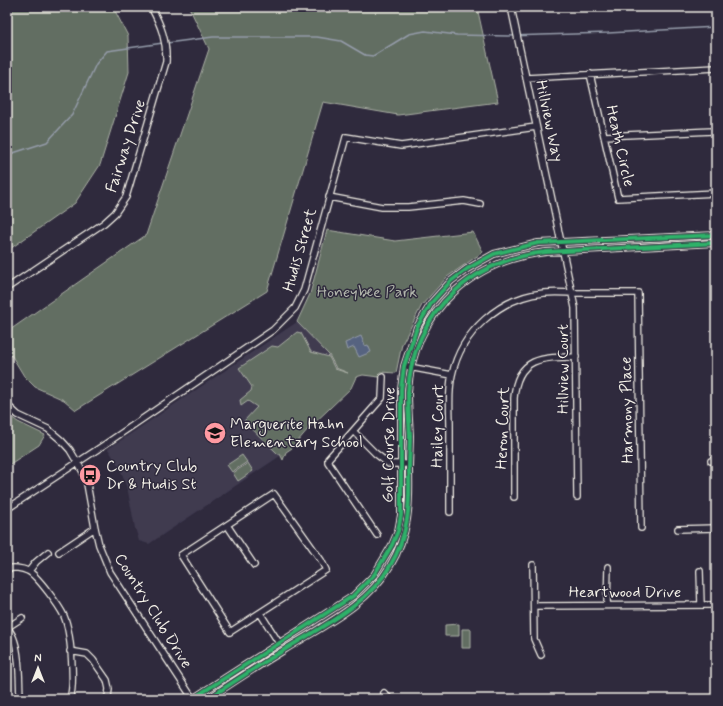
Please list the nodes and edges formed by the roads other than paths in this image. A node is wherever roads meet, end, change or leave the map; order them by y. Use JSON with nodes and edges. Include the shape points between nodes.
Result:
{"nodes":[{"id":1,"x":152,"y":7,"type":"edge"},
{"id":2,"x":511,"y":7,"type":"edge"},
{"id":3,"x":716,"y":68,"type":"edge"},
{"id":4,"x":590,"y":74,"type":"junction"},
{"id":5,"x":526,"y":78,"type":"junction"},
{"id":6,"x":536,"y":127,"type":"junction"},
{"id":7,"x":713,"y":130,"type":"dead end"},
{"id":8,"x":604,"y":136,"type":"junction"},
{"id":9,"x":716,"y":193,"type":"edge"},
{"id":10,"x":329,"y":197,"type":"junction"},
{"id":11,"x":480,"y":204,"type":"dead end"},
{"id":12,"x":716,"y":235,"type":"edge"},
{"id":13,"x":561,"y":241,"type":"junction"},
{"id":14,"x":716,"y":243,"type":"edge"},
{"id":15,"x":563,"y":251,"type":"junction"},
{"id":16,"x":7,"y":288,"type":"edge"},
{"id":17,"x":573,"y":293,"type":"junction"},
{"id":18,"x":638,"y":293,"type":"joint"},
{"id":19,"x":576,"y":357,"type":"junction"},
{"id":20,"x":404,"y":366,"type":"junction"},
{"id":21,"x":411,"y":368,"type":"junction"},
{"id":22,"x":452,"y":375,"type":"junction"},
{"id":23,"x":383,"y":377,"type":"dead end"},
{"id":24,"x":7,"y":405,"type":"edge"},
{"id":25,"x":353,"y":431,"type":"junction"},
{"id":26,"x":78,"y":462,"type":"junction"},
{"id":27,"x":402,"y":464,"type":"junction"},
{"id":28,"x":409,"y":464,"type":"junction"},
{"id":29,"x":514,"y":497,"type":"dead end"},
{"id":30,"x":577,"y":497,"type":"dead end"},
{"id":31,"x":7,"y":509,"type":"edge"},
{"id":32,"x":450,"y":512,"type":"dead end"},
{"id":33,"x":227,"y":525,"type":"junction"},
{"id":34,"x":95,"y":528,"type":"junction"},
{"id":35,"x":641,"y":528,"type":"dead end"},
{"id":36,"x":716,"y":528,"type":"edge"},
{"id":37,"x":678,"y":529,"type":"dead end"},
{"id":38,"x":377,"y":535,"type":"dead end"},
{"id":39,"x":48,"y":552,"type":"dead end"},
{"id":40,"x":59,"y":552,"type":"dead end"},
{"id":41,"x":254,"y":565,"type":"dead end"},
{"id":42,"x":533,"y":565,"type":"dead end"},
{"id":43,"x":608,"y":567,"type":"dead end"},
{"id":44,"x":7,"y":569,"type":"edge"},
{"id":45,"x":29,"y":571,"type":"junction"},
{"id":46,"x":700,"y":571,"type":"dead end"},
{"id":47,"x":607,"y":605,"type":"junction"},
{"id":48,"x":701,"y":605,"type":"junction"},
{"id":49,"x":716,"y":605,"type":"edge"},
{"id":50,"x":534,"y":606,"type":"junction"},
{"id":51,"x":260,"y":613,"type":"junction"},
{"id":52,"x":22,"y":618,"type":"dead end"},
{"id":53,"x":7,"y":628,"type":"edge"},
{"id":54,"x":279,"y":643,"type":"junction"},
{"id":55,"x":70,"y":651,"type":"junction"},
{"id":56,"x":541,"y":655,"type":"dead end"},
{"id":57,"x":384,"y":693,"type":"dead end"},
{"id":58,"x":109,"y":698,"type":"edge"},
{"id":59,"x":20,"y":699,"type":"edge"},
{"id":60,"x":70,"y":699,"type":"edge"},
{"id":61,"x":193,"y":699,"type":"edge"},
{"id":62,"x":208,"y":699,"type":"edge"},
{"id":63,"x":390,"y":699,"type":"edge"}],
"edges":[{"from":1,"to":16,"type":"street","name":"Fairway Drive","via":[[164,36],[166,62],[126,197],[104,223]]},
{"from":2,"to":5,"type":"street","name":"Hillview Way"},
{"from":3,"to":4,"type":"street"},
{"from":4,"to":5,"type":"street"},
{"from":4,"to":8,"type":"street","name":"Heath Circle"},
{"from":5,"to":6,"type":"street","name":"Hillview Way"},
{"from":6,"to":10,"type":"street","name":"Hudis Street","via":[[401,146],[346,137]]},
{"from":6,"to":13,"type":"street","name":"Hillview Way"},
{"from":7,"to":8,"type":"street"},
{"from":8,"to":9,"type":"street","name":"Heath Circle","via":[[618,198]]},
{"from":10,"to":11,"type":"street","via":[[396,208],[464,201]]},
{"from":10,"to":26,"type":"street","name":"Hudis Street","via":[[304,290],[295,308],[273,330]]},
{"from":12,"to":13,"type":"street","name":"Golf Course Drive"},
{"from":13,"to":15,"type":"street","name":"Hillview Court"},
{"from":13,"to":20,"type":"street","name":"Golf Course Drive","via":[[538,243],[494,254],[451,281],[432,302],[417,327]]},
{"from":14,"to":15,"type":"street","name":"Golf Course Drive"},
{"from":15,"to":17,"type":"street","name":"Hillview Court"},
{"from":15,"to":21,"type":"street","name":"Golf Course Drive","via":[[528,254],[500,263],[463,283],[443,302],[428,324]]},
{"from":17,"to":18,"type":"street","name":"Hailey Court"},
{"from":17,"to":19,"type":"street","name":"Hillview Court"},
{"from":17,"to":22,"type":"street","name":"Hailey Court","via":[[543,293],[523,298],[499,309],[479,325],[466,341]]},
{"from":18,"to":35,"type":"street","name":"Harmony Place"},
{"from":19,"to":29,"type":"street","name":"Heron Court","via":[[551,357],[532,362],[518,379],[514,398]]},
{"from":19,"to":30,"type":"street","name":"Hillview Court"},
{"from":20,"to":21,"type":"street"},
{"from":20,"to":27,"type":"street","name":"Golf Course Drive","via":[[401,389]]},
{"from":21,"to":22,"type":"street"},
{"from":21,"to":28,"type":"street","name":"Golf Course Drive","via":[[408,392]]},
{"from":22,"to":32,"type":"street","name":"Hailey Court"},
{"from":23,"to":25,"type":"street","via":[[382,398]]},
{"from":24,"to":26,"type":"street","name":"Country Club Drive","via":[[18,415],[48,429],[65,444]]},
{"from":25,"to":27,"type":"street","via":[[389,464]]},
{"from":25,"to":38,"type":"street","via":[[328,462]]},
{"from":26,"to":31,"type":"street","name":"Hudis Street"},
{"from":26,"to":34,"type":"street","name":"Country Club Drive","via":[[87,484]]},
{"from":27,"to":28,"type":"street"},
{"from":27,"to":54,"type":"street","name":"Golf Course Drive","via":[[401,515],[398,530],[374,575],[353,596]]},
{"from":28,"to":62,"type":"street","name":"Golf Course Drive","via":[[409,505],[404,535],[400,549],[375,588],[352,607]]},
{"from":33,"to":41,"type":"street"},
{"from":33,"to":51,"type":"street","via":[[181,556],[230,632]]},
{"from":33,"to":51,"type":"street","via":[[274,494],[326,570]]},
{"from":34,"to":40,"type":"street"},
{"from":34,"to":61,"type":"street","name":"Country Club Drive","via":[[110,572]]},
{"from":36,"to":37,"type":"street"},
{"from":39,"to":45,"type":"street"},
{"from":42,"to":50,"type":"street"},
{"from":43,"to":47,"type":"street"},
{"from":44,"to":45,"type":"street"},
{"from":45,"to":55,"type":"street","via":[[41,583],[64,616],[69,632]]},
{"from":46,"to":48,"type":"street"},
{"from":47,"to":48,"type":"street","name":"Heartwood Drive"},
{"from":47,"to":50,"type":"street","name":"Heartwood Drive"},
{"from":48,"to":49,"type":"street","name":"Heartwood Drive"},
{"from":50,"to":56,"type":"street","via":[[534,639]]},
{"from":51,"to":54,"type":"street"},
{"from":52,"to":53,"type":"street"},
{"from":53,"to":59,"type":"street","via":[[13,634],[16,646]]},
{"from":54,"to":61,"type":"street","name":"Golf Course Drive"},
{"from":55,"to":58,"type":"street","via":[[87,654],[93,660],[107,680]]},
{"from":55,"to":60,"type":"street"},
{"from":57,"to":63,"type":"street"}]}
